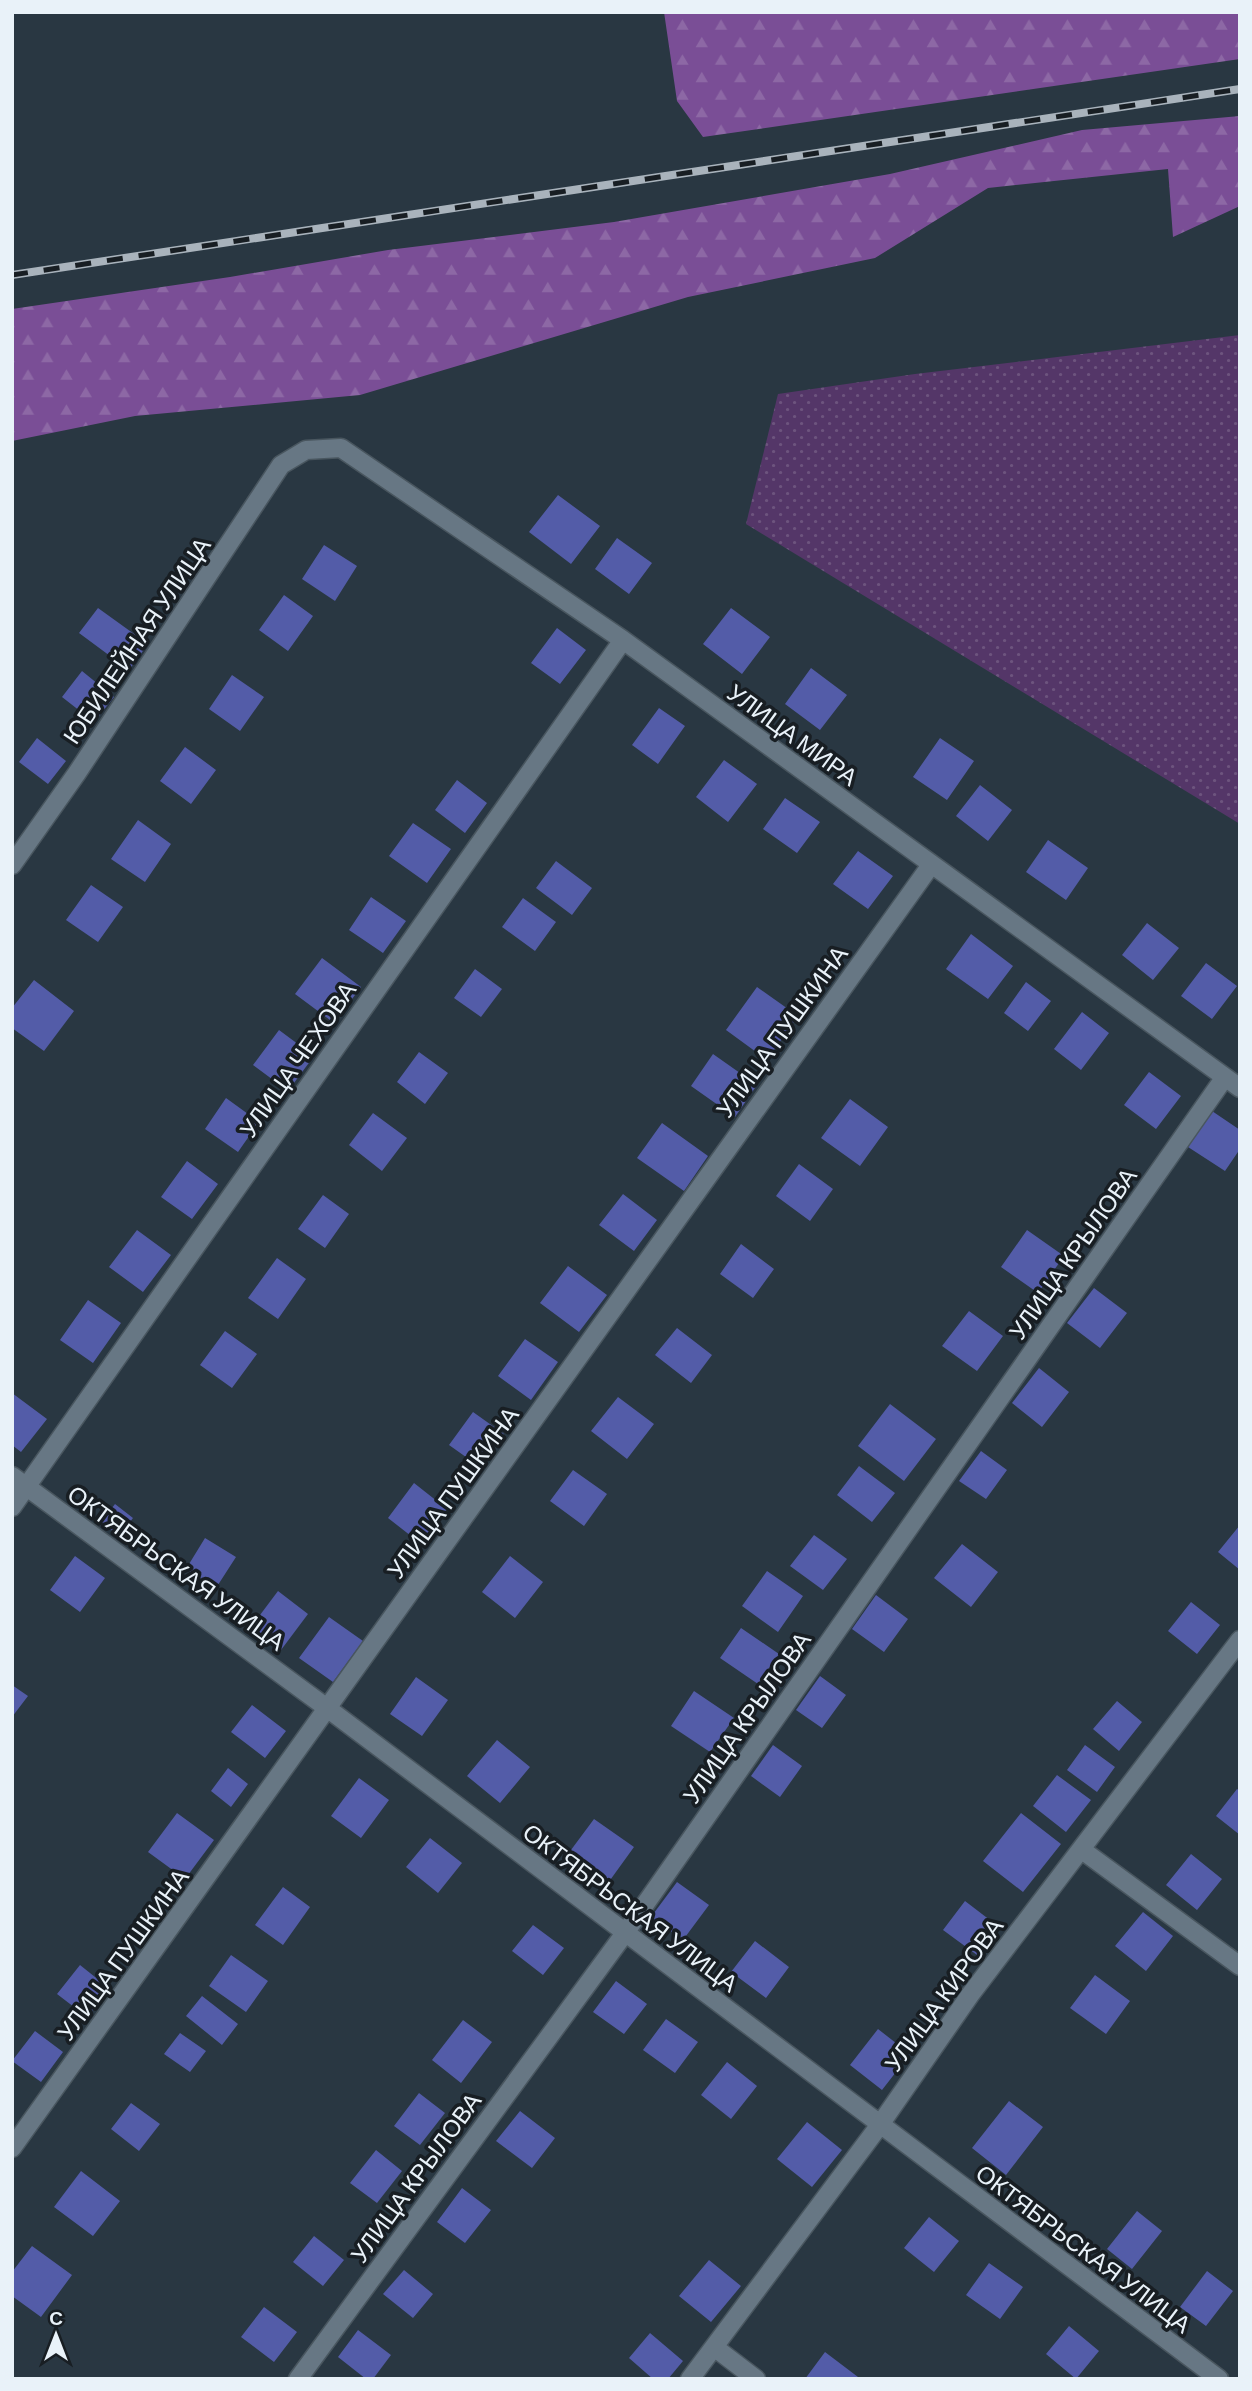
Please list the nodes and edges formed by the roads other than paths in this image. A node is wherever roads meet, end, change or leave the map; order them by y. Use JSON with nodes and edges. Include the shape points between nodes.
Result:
{"nodes":[{"id":1,"x":306,"y":450,"type":"joint"},
{"id":2,"x":623,"y":640,"type":"junction"},
{"id":3,"x":12,"y":865,"type":"edge"},
{"id":4,"x":930,"y":865,"type":"junction"},
{"id":5,"x":1225,"y":1077,"type":"junction"},
{"id":6,"x":1240,"y":1088,"type":"edge"},
{"id":7,"x":19,"y":1482,"type":"edge"},
{"id":8,"x":12,"y":1507,"type":"edge"},
{"id":9,"x":1240,"y":1640,"type":"edge"},
{"id":10,"x":327,"y":1708,"type":"junction"},
{"id":11,"x":1082,"y":1850,"type":"junction"},
{"id":12,"x":625,"y":1933,"type":"junction"},
{"id":13,"x":1240,"y":1966,"type":"edge"},
{"id":14,"x":880,"y":2126,"type":"junction"},
{"id":15,"x":12,"y":2148,"type":"edge"},
{"id":16,"x":714,"y":2347,"type":"junction"},
{"id":17,"x":298,"y":2379,"type":"edge"},
{"id":18,"x":690,"y":2379,"type":"edge"},
{"id":19,"x":756,"y":2379,"type":"edge"},
{"id":20,"x":1219,"y":2379,"type":"edge"}],
"edges":[{"from":1,"to":2,"type":"street","name":"УЛИЦА МИРА","via":[[341,448]]},
{"from":1,"to":3,"type":"street","name":"ЮБИЛЕЙНАЯ УЛИЦА","via":[[281,465]]},
{"from":2,"to":4,"type":"street","name":"УЛИЦА МИРА"},
{"from":2,"to":7,"type":"street","name":"УЛИЦА ЧЕХОВА"},
{"from":4,"to":5,"type":"street","name":"УЛИЦА МИРА"},
{"from":4,"to":10,"type":"street","name":"УЛИЦА ПУШКИНА"},
{"from":5,"to":6,"type":"street","name":"УЛИЦА МИРА"},
{"from":5,"to":12,"type":"street","name":"УЛИЦА КРЫЛОВА"},
{"from":7,"to":8,"type":"street","name":"УЛИЦА ЧЕХОВА"},
{"from":7,"to":10,"type":"street","name":"ОКТЯБРЬСКАЯ УЛИЦА"},
{"from":9,"to":11,"type":"street","name":"УЛИЦА КИРОВА"},
{"from":10,"to":12,"type":"street","name":"ОКТЯБРЬСКАЯ УЛИЦА"},
{"from":10,"to":15,"type":"street","name":"УЛИЦА ПУШКИНА"},
{"from":11,"to":13,"type":"street"},
{"from":11,"to":14,"type":"street","name":"УЛИЦА КИРОВА","via":[[970,1995]]},
{"from":12,"to":14,"type":"street","name":"ОКТЯБРЬСКАЯ УЛИЦА"},
{"from":12,"to":17,"type":"street","name":"УЛИЦА КРЫЛОВА"},
{"from":14,"to":16,"type":"street","name":"УЛИЦА КИРОВА"},
{"from":14,"to":20,"type":"street","name":"ОКТЯБРЬСКАЯ УЛИЦА"},
{"from":16,"to":18,"type":"street","name":"УЛИЦА КИРОВА"},
{"from":16,"to":19,"type":"street"}]}
